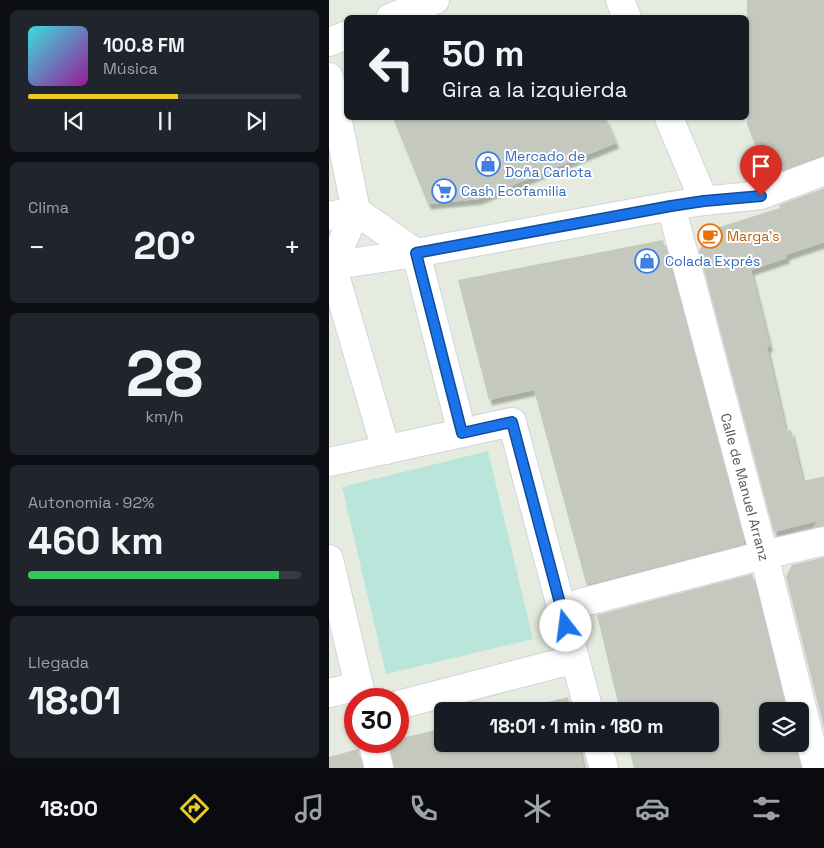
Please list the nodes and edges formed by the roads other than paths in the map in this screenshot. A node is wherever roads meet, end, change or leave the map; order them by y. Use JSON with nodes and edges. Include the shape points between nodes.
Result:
{"nodes":[{"id":1,"x":435,"y":0,"type":"edge"},
{"id":2,"x":620,"y":0,"type":"edge"},
{"id":3,"x":398,"y":15,"type":"edge"},
{"id":4,"x":626,"y":15,"type":"edge"},
{"id":5,"x":344,"y":36,"type":"edge"},
{"id":6,"x":329,"y":42,"type":"edge"},
{"id":7,"x":329,"y":77,"type":"edge"},
{"id":8,"x":670,"y":120,"type":"edge"},
{"id":9,"x":824,"y":172,"type":"edge"},
{"id":10,"x":704,"y":201,"type":"junction"},
{"id":11,"x":671,"y":206,"type":"junction"},
{"id":12,"x":356,"y":211,"type":"junction"},
{"id":13,"x":329,"y":216,"type":"edge"},
{"id":14,"x":416,"y":253,"type":"junction"},
{"id":15,"x":331,"y":266,"type":"edge"},
{"id":16,"x":462,"y":433,"type":"junction"},
{"id":17,"x":386,"y":450,"type":"junction"},
{"id":18,"x":329,"y":462,"type":"edge"},
{"id":19,"x":824,"y":541,"type":"edge"},
{"id":20,"x":763,"y":555,"type":"junction"},
{"id":21,"x":329,"y":560,"type":"edge"},
{"id":22,"x":561,"y":609,"type":"junction"},
{"id":23,"x":575,"y":659,"type":"junction"},
{"id":24,"x":359,"y":688,"type":"edge"},
{"id":25,"x":344,"y":693,"type":"edge"},
{"id":26,"x":329,"y":694,"type":"edge"},
{"id":27,"x":409,"y":702,"type":"edge"},
{"id":28,"x":587,"y":702,"type":"edge"},
{"id":29,"x":599,"y":752,"type":"edge"},
{"id":30,"x":375,"y":753,"type":"edge"},
{"id":31,"x":379,"y":768,"type":"edge"},
{"id":32,"x":604,"y":768,"type":"edge"},
{"id":33,"x":817,"y":768,"type":"edge"}],
"edges":[{"from":1,"to":3,"type":"street"},
{"from":2,"to":4,"type":"street"},
{"from":5,"to":6,"type":"street"},
{"from":7,"to":12,"type":"street"},
{"from":8,"to":10,"type":"street"},
{"from":9,"to":10,"type":"street","via":[[761,196]]},
{"from":10,"to":11,"type":"street"},
{"from":11,"to":14,"type":"street"},
{"from":11,"to":20,"type":"street","name":"Calle de Manuel Arranz"},
{"from":12,"to":13,"type":"street"},
{"from":12,"to":14,"type":"street"},
{"from":12,"to":15,"type":"street"},
{"from":14,"to":15,"type":"street"},
{"from":14,"to":16,"type":"street"},
{"from":15,"to":17,"type":"street"},
{"from":16,"to":17,"type":"street"},
{"from":16,"to":22,"type":"street","via":[[512,422]]},
{"from":17,"to":18,"type":"street"},
{"from":19,"to":20,"type":"street"},
{"from":20,"to":22,"type":"street"},
{"from":20,"to":33,"type":"street","name":"Calle de Manuel Arranz"},
{"from":21,"to":24,"type":"street"},
{"from":22,"to":23,"type":"street"},
{"from":23,"to":27,"type":"street"},
{"from":23,"to":28,"type":"street"},
{"from":25,"to":26,"type":"street"},
{"from":29,"to":32,"type":"street"},
{"from":30,"to":31,"type":"street"}]}
